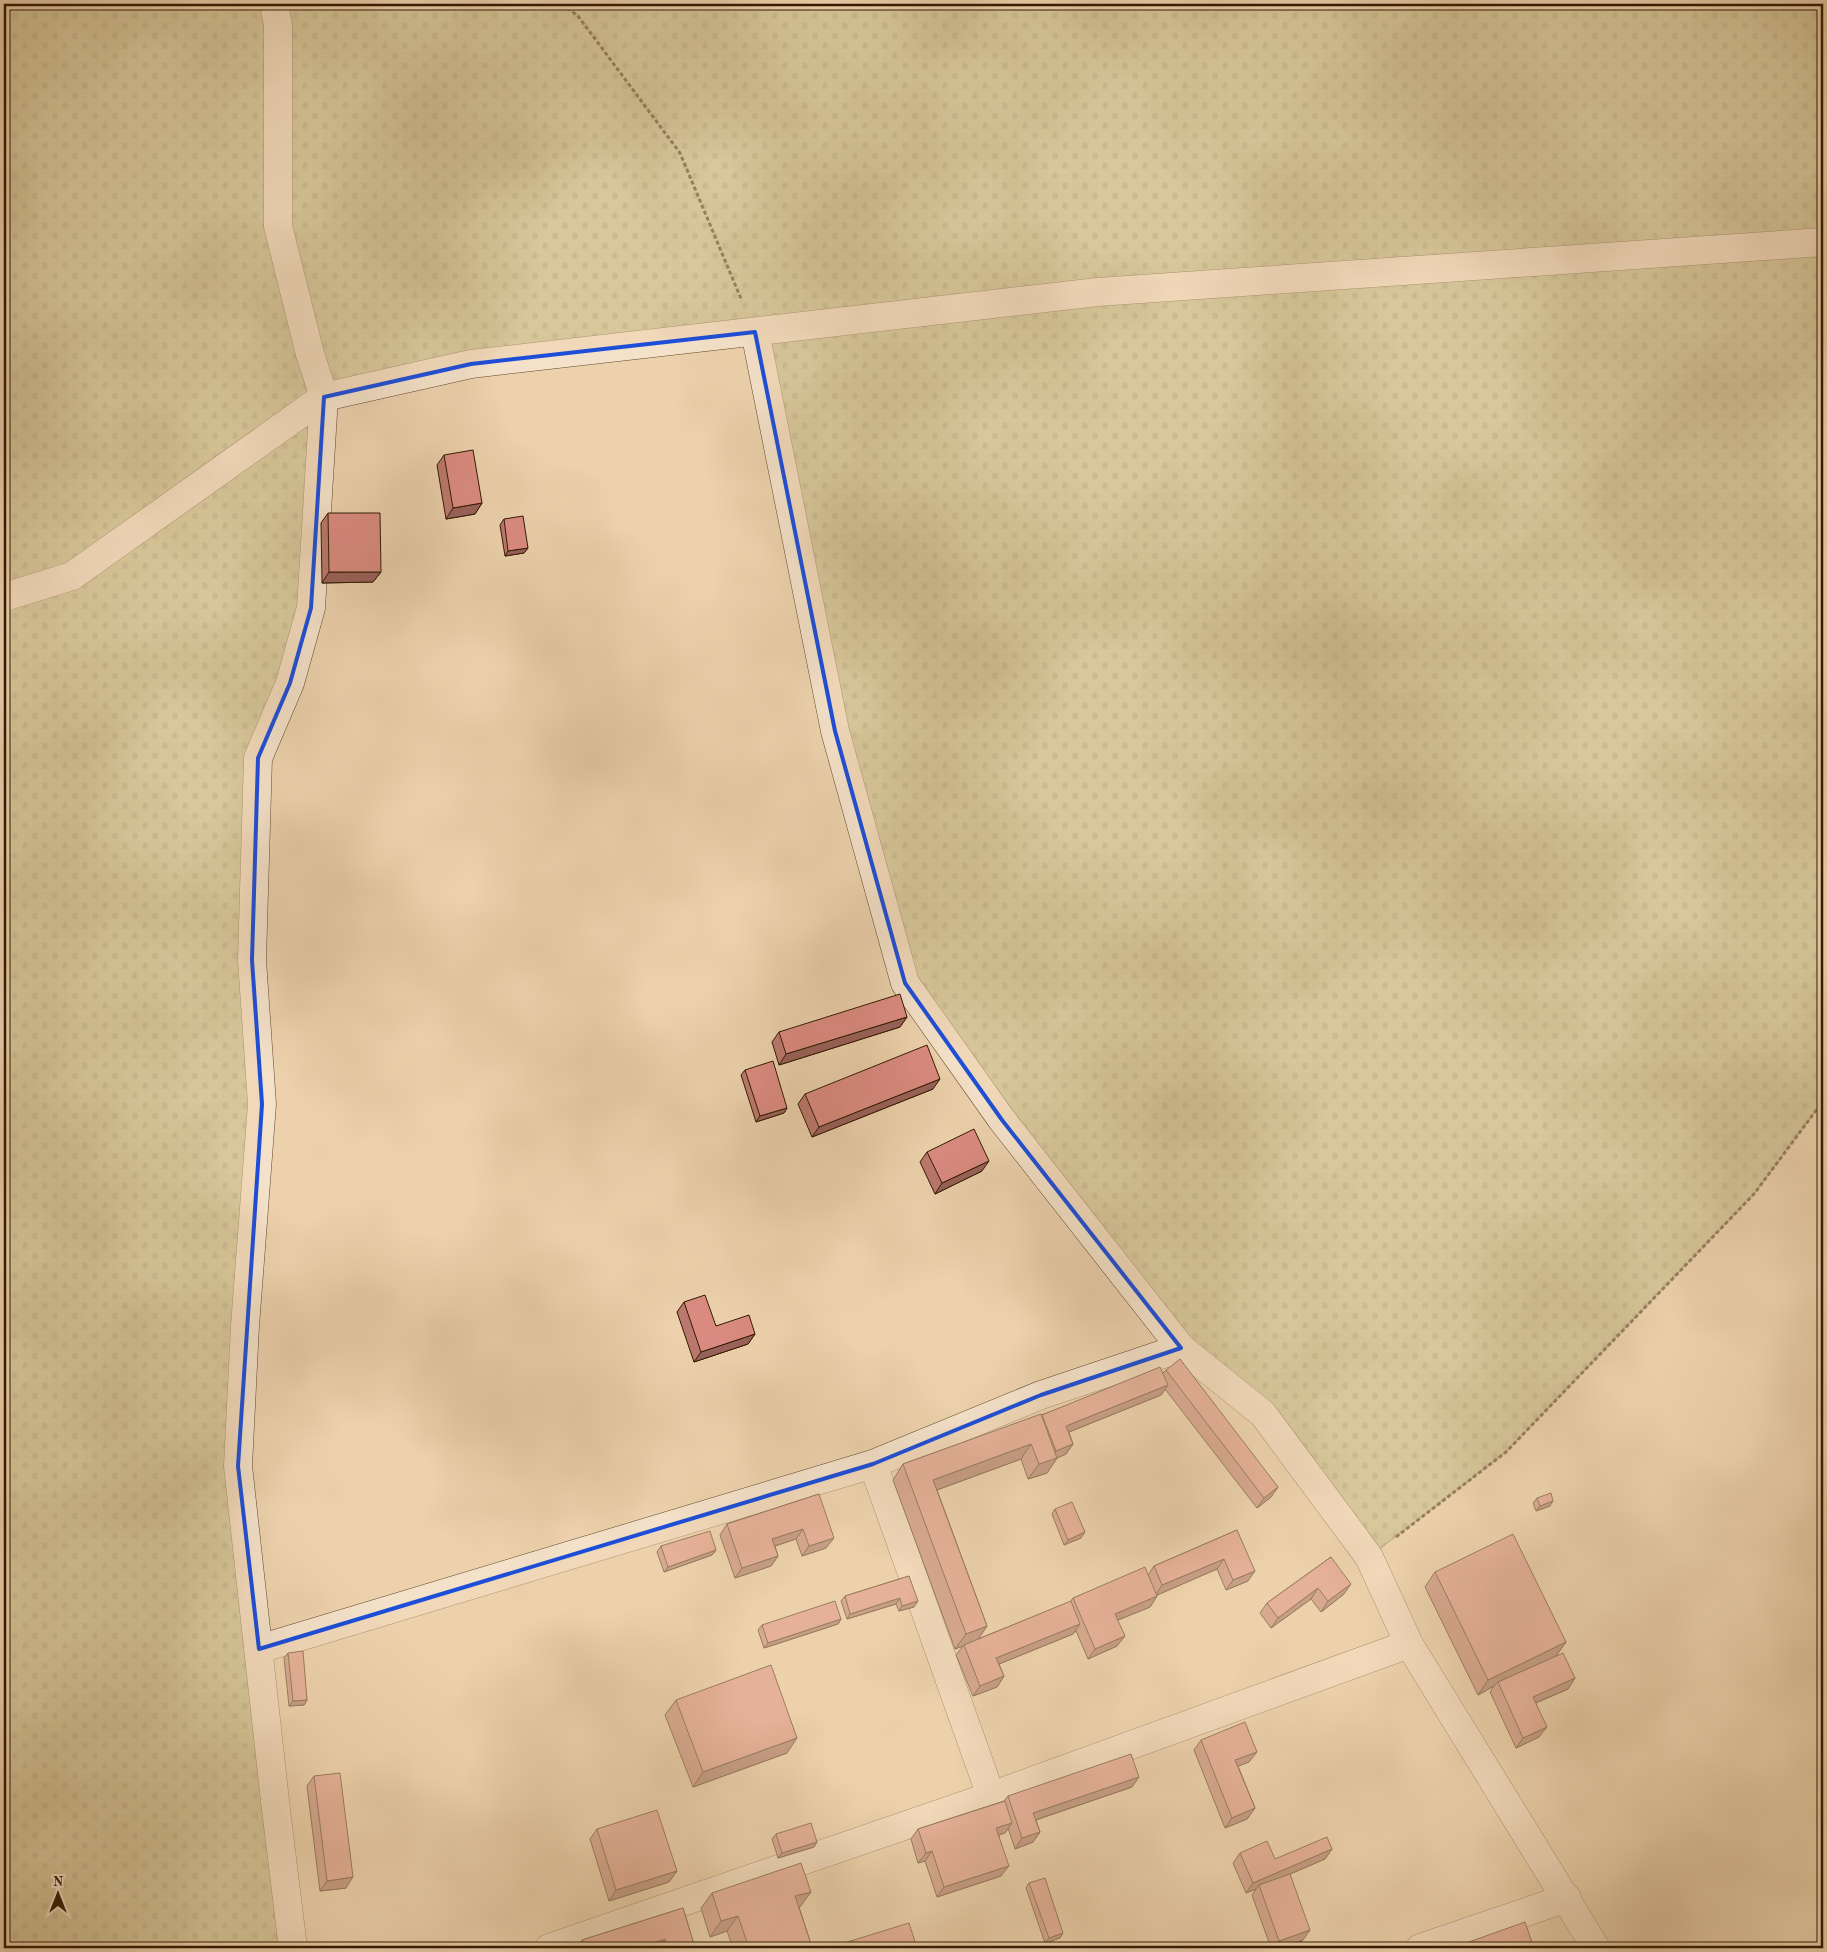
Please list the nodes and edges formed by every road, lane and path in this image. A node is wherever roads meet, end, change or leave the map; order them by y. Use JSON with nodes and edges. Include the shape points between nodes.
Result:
{"nodes":[{"id":1,"x":274,"y":4,"type":"edge"},
{"id":2,"x":562,"y":4,"type":"edge"},
{"id":3,"x":1823,"y":242,"type":"edge"},
{"id":4,"x":755,"y":332,"type":"junction"},
{"id":5,"x":324,"y":397,"type":"junction"},
{"id":6,"x":4,"y":597,"type":"edge"},
{"id":7,"x":1823,"y":1101,"type":"edge"},
{"id":8,"x":1181,"y":1348,"type":"junction"},
{"id":9,"x":874,"y":1464,"type":"junction"},
{"id":10,"x":1369,"y":1557,"type":"junction"},
{"id":11,"x":1409,"y":1644,"type":"junction"},
{"id":12,"x":259,"y":1649,"type":"junction"},
{"id":13,"x":991,"y":1796,"type":"junction"},
{"id":14,"x":1567,"y":1898,"type":"junction"},
{"id":15,"x":293,"y":1948,"type":"edge"},
{"id":16,"x":549,"y":1948,"type":"edge"},
{"id":17,"x":1420,"y":1948,"type":"edge"},
{"id":18,"x":1590,"y":1948,"type":"edge"},
{"id":19,"x":1596,"y":1948,"type":"edge"}],
"edges":[{"from":1,"to":5,"type":"street","via":[[278,25],[278,226]]},
{"from":2,"to":4,"type":"path","via":[[578,16],[680,153]]},
{"from":3,"to":4,"type":"street","via":[[1098,292]]},
{"from":4,"to":5,"type":"street","via":[[471,364]]},
{"from":4,"to":8,"type":"street","via":[[836,731],[905,983],[1002,1120]]},
{"from":5,"to":6,"type":"street","via":[[72,576]]},
{"from":5,"to":12,"type":"street","via":[[311,608],[290,684],[258,758],[252,960],[262,1104],[238,1466]]},
{"from":7,"to":10,"type":"path","via":[[1754,1194],[1506,1452]]},
{"from":8,"to":9,"type":"street","via":[[1041,1395]]},
{"from":8,"to":10,"type":"street","via":[[1263,1414]]},
{"from":9,"to":12,"type":"street"},
{"from":9,"to":13,"type":"street"},
{"from":10,"to":11,"type":"street"},
{"from":11,"to":13,"type":"street"},
{"from":11,"to":14,"type":"street"},
{"from":12,"to":15,"type":"street"},
{"from":13,"to":16,"type":"street"},
{"from":14,"to":17,"type":"street"},
{"from":14,"to":18,"type":"street"},
{"from":14,"to":19,"type":"street"}]}
